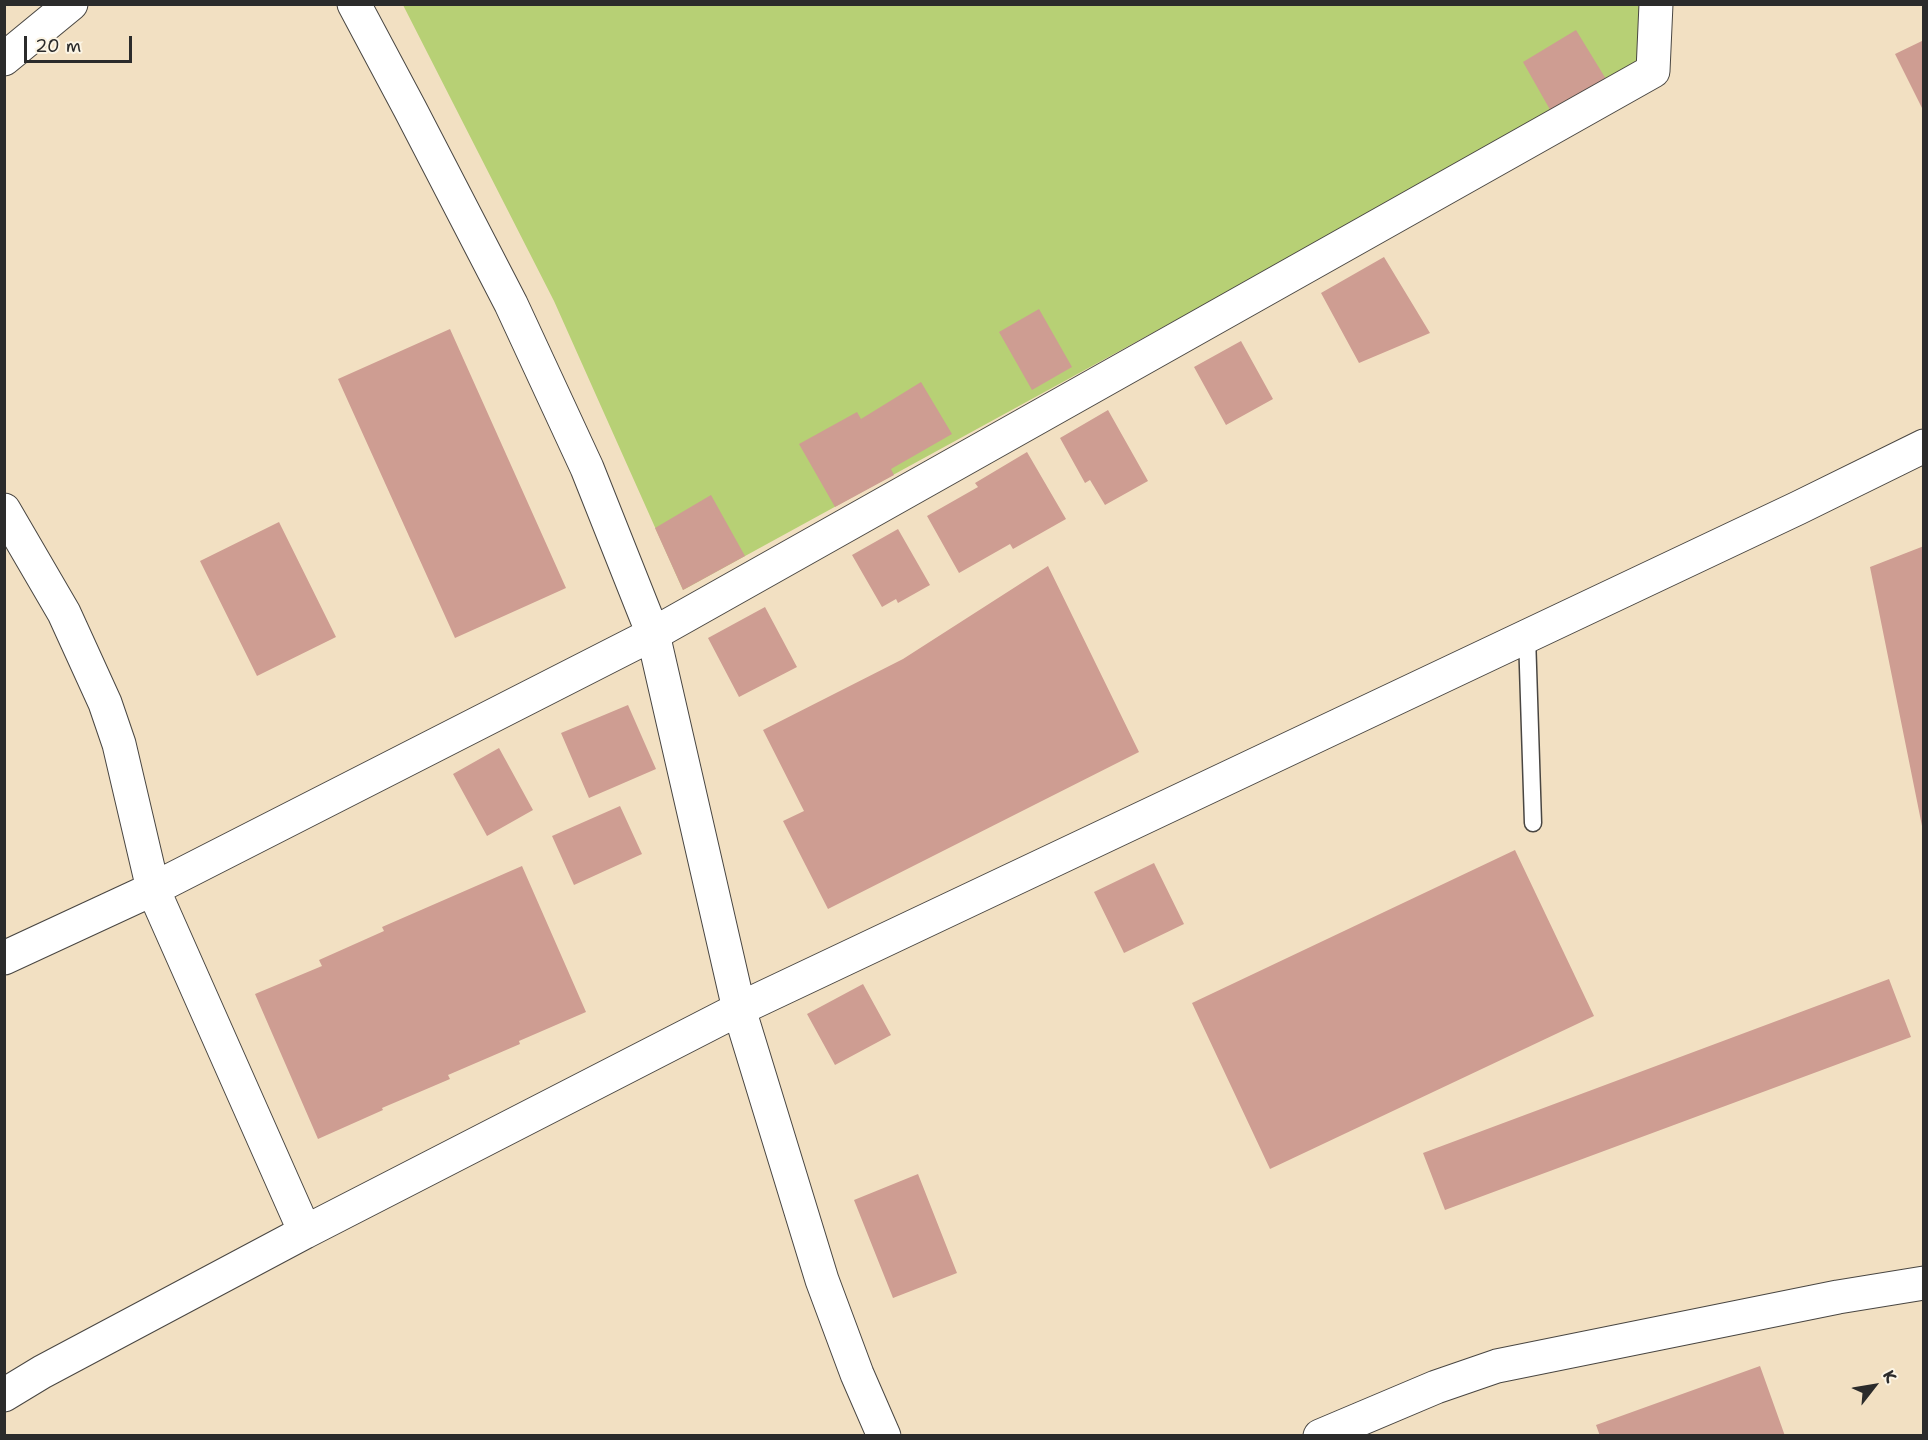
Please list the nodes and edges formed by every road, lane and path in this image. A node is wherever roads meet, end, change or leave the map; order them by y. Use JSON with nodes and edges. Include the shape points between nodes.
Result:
{"nodes":[{"id":1,"x":71,"y":4,"type":"edge"},
{"id":2,"x":354,"y":4,"type":"edge"},
{"id":3,"x":1656,"y":4,"type":"edge"},
{"id":4,"x":4,"y":59,"type":"edge"},
{"id":5,"x":1923,"y":446,"type":"edge"},
{"id":6,"x":4,"y":510,"type":"edge"},
{"id":7,"x":653,"y":634,"type":"junction"},
{"id":8,"x":1527,"y":636,"type":"junction"},
{"id":9,"x":1533,"y":822,"type":"dead end"},
{"id":10,"x":153,"y":889,"type":"junction"},
{"id":11,"x":4,"y":958,"type":"edge"},
{"id":12,"x":739,"y":1009,"type":"junction"},
{"id":13,"x":304,"y":1232,"type":"junction"},
{"id":14,"x":1923,"y":1283,"type":"edge"},
{"id":15,"x":4,"y":1395,"type":"edge"},
{"id":16,"x":884,"y":1436,"type":"edge"},
{"id":17,"x":1320,"y":1436,"type":"edge"}],
"edges":[{"from":1,"to":4,"type":"street"},
{"from":2,"to":7,"type":"street","via":[[511,304],[587,468]]},
{"from":3,"to":7,"type":"street","via":[[1653,71]]},
{"from":5,"to":8,"type":"street"},
{"from":6,"to":10,"type":"street","via":[[64,614],[105,703],[119,744]]},
{"from":7,"to":10,"type":"street"},
{"from":7,"to":12,"type":"street"},
{"from":8,"to":9,"type":"lane"},
{"from":8,"to":12,"type":"street"},
{"from":10,"to":11,"type":"street"},
{"from":10,"to":13,"type":"street"},
{"from":12,"to":13,"type":"street"},
{"from":12,"to":16,"type":"street","via":[[822,1280]]},
{"from":13,"to":15,"type":"street"},
{"from":14,"to":17,"type":"street","via":[[1497,1366]]}]}
